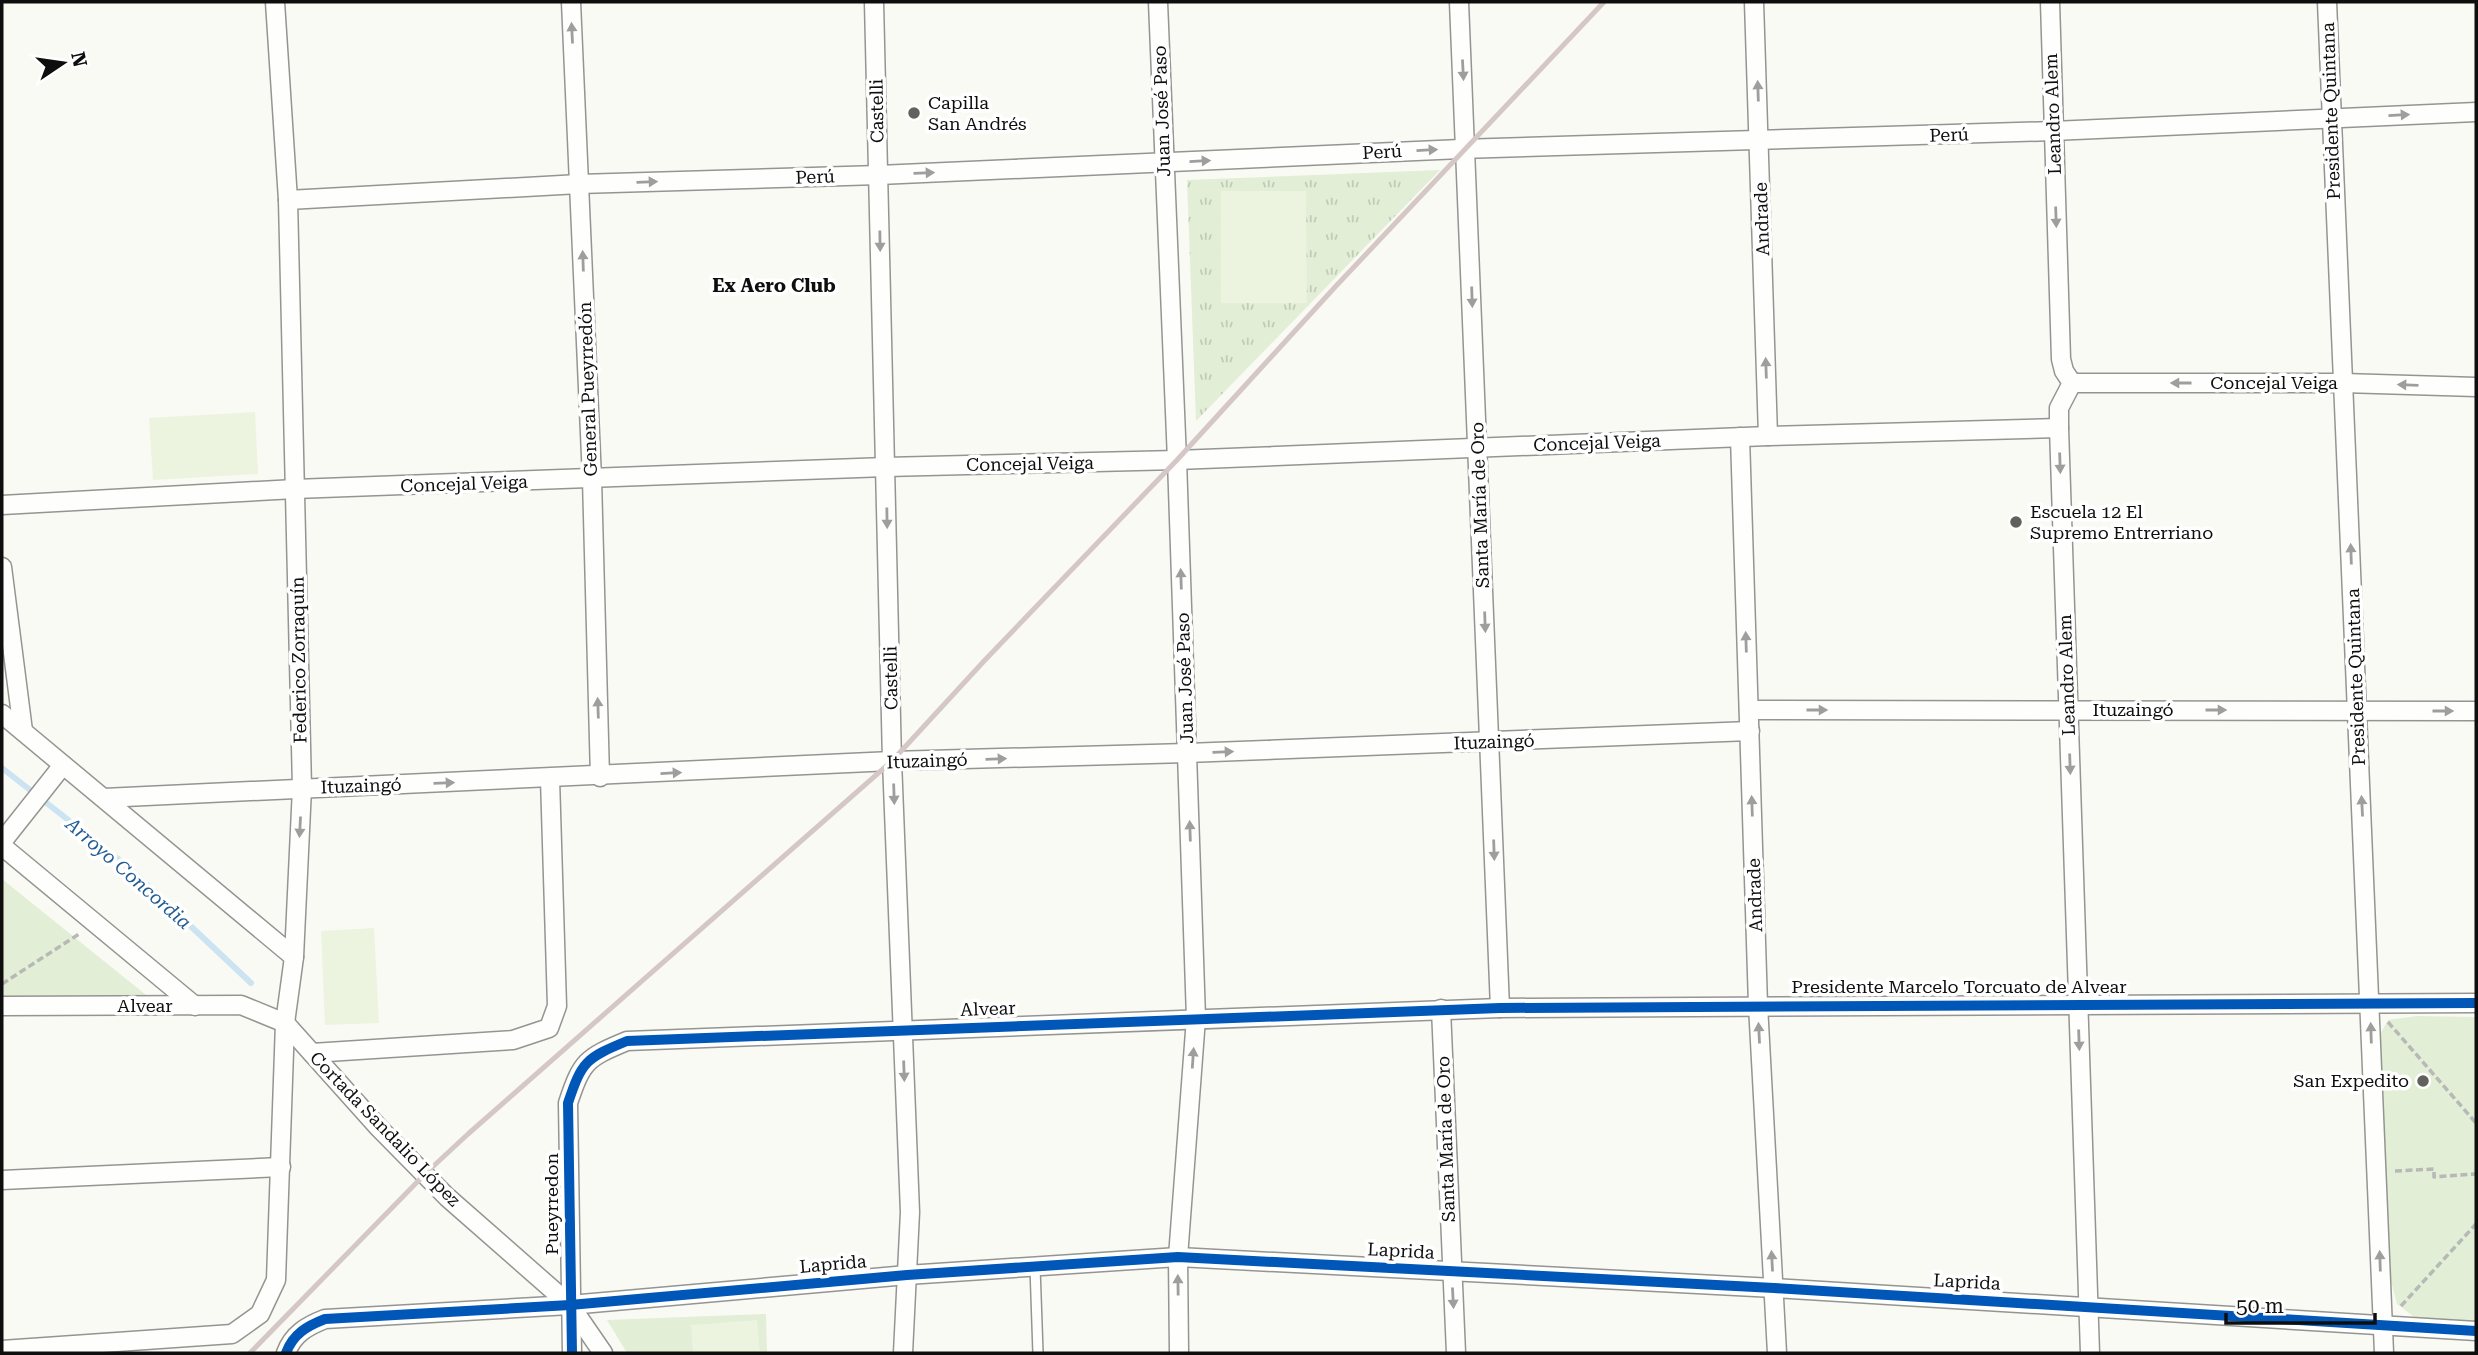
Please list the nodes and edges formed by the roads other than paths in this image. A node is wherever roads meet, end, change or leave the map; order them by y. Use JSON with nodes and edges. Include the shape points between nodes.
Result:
{"nodes":[{"id":1,"x":275,"y":2,"type":"edge"},
{"id":2,"x":571,"y":2,"type":"edge"},
{"id":3,"x":874,"y":2,"type":"edge"},
{"id":4,"x":1158,"y":2,"type":"edge"},
{"id":5,"x":1459,"y":2,"type":"edge"},
{"id":6,"x":1754,"y":2,"type":"edge"},
{"id":7,"x":2050,"y":2,"type":"edge"},
{"id":8,"x":2327,"y":2,"type":"edge"},
{"id":9,"x":2476,"y":112,"type":"edge"},
{"id":10,"x":2331,"y":119,"type":"junction"},
{"id":11,"x":2053,"y":131,"type":"junction"},
{"id":12,"x":1759,"y":141,"type":"junction"},
{"id":13,"x":1466,"y":149,"type":"junction"},
{"id":14,"x":1164,"y":162,"type":"junction"},
{"id":15,"x":879,"y":174,"type":"junction"},
{"id":16,"x":579,"y":184,"type":"junction"},
{"id":17,"x":288,"y":200,"type":"junction"},
{"id":18,"x":2072,"y":383,"type":"junction"},
{"id":19,"x":2343,"y":383,"type":"junction"},
{"id":20,"x":2476,"y":387,"type":"edge"},
{"id":21,"x":2059,"y":428,"type":"junction"},
{"id":22,"x":1768,"y":436,"type":"junction"},
{"id":23,"x":1740,"y":437,"type":"junction"},
{"id":24,"x":1478,"y":448,"type":"junction"},
{"id":25,"x":1177,"y":460,"type":"junction"},
{"id":26,"x":886,"y":467,"type":"junction"},
{"id":27,"x":592,"y":479,"type":"junction"},
{"id":28,"x":295,"y":489,"type":"junction"},
{"id":29,"x":2,"y":505,"type":"edge"},
{"id":30,"x":2,"y":567,"type":"edge"},
{"id":31,"x":1749,"y":710,"type":"junction"},
{"id":32,"x":2068,"y":710,"type":"junction"},
{"id":33,"x":2357,"y":711,"type":"junction"},
{"id":34,"x":2476,"y":711,"type":"edge"},
{"id":35,"x":2,"y":715,"type":"edge"},
{"id":36,"x":1750,"y":731,"type":"junction"},
{"id":37,"x":23,"y":732,"type":"junction"},
{"id":38,"x":1490,"y":742,"type":"junction"},
{"id":39,"x":1187,"y":753,"type":"junction"},
{"id":40,"x":892,"y":761,"type":"junction"},
{"id":41,"x":62,"y":765,"type":"junction"},
{"id":42,"x":600,"y":776,"type":"junction"},
{"id":43,"x":550,"y":779,"type":"junction"},
{"id":44,"x":302,"y":789,"type":"junction"},
{"id":45,"x":104,"y":798,"type":"junction"},
{"id":46,"x":2,"y":844,"type":"edge"},
{"id":47,"x":294,"y":957,"type":"junction"},
{"id":48,"x":2370,"y":1002,"type":"junction"},
{"id":49,"x":2476,"y":1003,"type":"edge"},
{"id":50,"x":2078,"y":1004,"type":"junction"},
{"id":51,"x":1758,"y":1005,"type":"junction"},
{"id":52,"x":2,"y":1006,"type":"edge"},
{"id":53,"x":195,"y":1006,"type":"junction"},
{"id":54,"x":1500,"y":1008,"type":"junction"},
{"id":55,"x":1441,"y":1009,"type":"junction"},
{"id":56,"x":1196,"y":1018,"type":"junction"},
{"id":57,"x":285,"y":1023,"type":"junction"},
{"id":58,"x":902,"y":1030,"type":"junction"},
{"id":59,"x":312,"y":1053,"type":"junction"},
{"id":60,"x":568,"y":1103,"type":"joint"},
{"id":61,"x":281,"y":1167,"type":"junction"},
{"id":62,"x":2,"y":1180,"type":"edge"},
{"id":63,"x":1178,"y":1257,"type":"junction"},
{"id":64,"x":1035,"y":1267,"type":"junction"},
{"id":65,"x":1451,"y":1271,"type":"junction"},
{"id":66,"x":907,"y":1275,"type":"junction"},
{"id":67,"x":1774,"y":1288,"type":"junction"},
{"id":68,"x":570,"y":1305,"type":"junction"},
{"id":69,"x":2088,"y":1306,"type":"junction"},
{"id":70,"x":2383,"y":1325,"type":"junction"},
{"id":71,"x":2476,"y":1331,"type":"edge"},
{"id":72,"x":2,"y":1350,"type":"edge"},
{"id":73,"x":286,"y":1353,"type":"edge"},
{"id":74,"x":572,"y":1353,"type":"edge"},
{"id":75,"x":603,"y":1353,"type":"edge"},
{"id":76,"x":903,"y":1353,"type":"edge"},
{"id":77,"x":1038,"y":1353,"type":"edge"},
{"id":78,"x":1179,"y":1353,"type":"edge"},
{"id":79,"x":1456,"y":1353,"type":"edge"},
{"id":80,"x":1777,"y":1353,"type":"edge"},
{"id":81,"x":2090,"y":1353,"type":"edge"},
{"id":82,"x":2384,"y":1353,"type":"edge"}],
"edges":[{"from":1,"to":17,"type":"street","name":"Federico Zorraquín"},
{"from":16,"to":2,"type":"street","name":"General Pueyrredón","one_way":true},
{"from":3,"to":15,"type":"street","name":"Castelli"},
{"from":4,"to":14,"type":"street","name":"Juan José Paso"},
{"from":5,"to":13,"type":"street","name":"Santa María de Oro","one_way":true},
{"from":12,"to":6,"type":"street","name":"Andrade","one_way":true},
{"from":7,"to":11,"type":"street","name":"Leandro Alem"},
{"from":8,"to":10,"type":"street","name":"Presidente Quintana"},
{"from":10,"to":9,"type":"street","name":"Perú","one_way":true},
{"from":10,"to":11,"type":"street","name":"Perú"},
{"from":10,"to":19,"type":"street","name":"Presidente Quintana"},
{"from":11,"to":12,"type":"street","name":"Perú"},
{"from":11,"to":18,"type":"street","name":"Leandro Alem","one_way":true,"via":[[2061,359]]},
{"from":12,"to":13,"type":"street","name":"Perú"},
{"from":22,"to":12,"type":"street","name":"Andrade","one_way":true},
{"from":14,"to":13,"type":"street","name":"Perú","one_way":true},
{"from":13,"to":24,"type":"street","name":"Santa María de Oro","one_way":true},
{"from":15,"to":14,"type":"street","name":"Perú","one_way":true},
{"from":14,"to":25,"type":"street","name":"Juan José Paso"},
{"from":16,"to":15,"type":"street","name":"Perú","one_way":true},
{"from":15,"to":26,"type":"street","name":"Castelli","one_way":true},
{"from":16,"to":17,"type":"street","name":"Perú"},
{"from":27,"to":16,"type":"street","name":"General Pueyrredón","one_way":true},
{"from":17,"to":28,"type":"street","name":"Federico Zorraquín"},
{"from":19,"to":18,"type":"street","name":"Concejal Veiga","one_way":true},
{"from":18,"to":21,"type":"street","name":"Leandro Alem","via":[[2059,408]]},
{"from":20,"to":19,"type":"street","name":"Concejal Veiga","one_way":true},
{"from":33,"to":19,"type":"street","name":"Presidente Quintana","one_way":true},
{"from":21,"to":22,"type":"street","name":"Concejal Veiga"},
{"from":21,"to":32,"type":"street","name":"Leandro Alem","one_way":true},
{"from":22,"to":23,"type":"street","name":"Concejal Veiga"},
{"from":23,"to":24,"type":"street","name":"Concejal Veiga"},
{"from":31,"to":23,"type":"street","name":"Andrade","one_way":true},
{"from":24,"to":25,"type":"street","name":"Concejal Veiga"},
{"from":24,"to":38,"type":"street","name":"Santa María de Oro","one_way":true},
{"from":25,"to":26,"type":"street","name":"Concejal Veiga"},
{"from":39,"to":25,"type":"street","name":"Juan José Paso","one_way":true},
{"from":26,"to":27,"type":"street","name":"Concejal Veiga"},
{"from":26,"to":40,"type":"street","name":"Castelli","one_way":true},
{"from":27,"to":28,"type":"street","name":"Concejal Veiga"},
{"from":42,"to":27,"type":"street","name":"General Pueyrredón","one_way":true},
{"from":28,"to":29,"type":"street","name":"Concejal Veiga"},
{"from":28,"to":44,"type":"street","name":"Federico Zorraquín"},
{"from":30,"to":37,"type":"street"},
{"from":31,"to":32,"type":"street","name":"Ituzaingó","one_way":true},
{"from":31,"to":36,"type":"street","name":"Andrade"},
{"from":32,"to":33,"type":"street","name":"Ituzaingó","one_way":true},
{"from":32,"to":50,"type":"street","name":"Leandro Alem","one_way":true},
{"from":33,"to":34,"type":"street","name":"Ituzaingó","one_way":true},
{"from":48,"to":33,"type":"street","name":"Presidente Quintana","one_way":true},
{"from":35,"to":37,"type":"street"},
{"from":36,"to":38,"type":"street","name":"Ituzaingó"},
{"from":51,"to":36,"type":"street","name":"Andrade","one_way":true},
{"from":37,"to":41,"type":"street"},
{"from":39,"to":38,"type":"street","name":"Ituzaingó","one_way":true},
{"from":38,"to":54,"type":"street","name":"Santa María de Oro","one_way":true},
{"from":40,"to":39,"type":"street","name":"Ituzaingó","one_way":true},
{"from":56,"to":39,"type":"street","name":"Juan José Paso","one_way":true},
{"from":42,"to":40,"type":"street","name":"Ituzaingó","one_way":true},
{"from":40,"to":58,"type":"street","name":"Castelli","one_way":true},
{"from":41,"to":45,"type":"street"},
{"from":41,"to":46,"type":"street"},
{"from":42,"to":43,"type":"street","name":"Ituzaingó"},
{"from":44,"to":43,"type":"street","name":"Ituzaingó","one_way":true},
{"from":43,"to":59,"type":"street","via":[[557,1006],[550,1028],[513,1040]]},
{"from":44,"to":45,"type":"street","name":"Ituzaingó"},
{"from":44,"to":47,"type":"street","name":"Federico Zorraquín","one_way":true},
{"from":45,"to":47,"type":"street"},
{"from":46,"to":53,"type":"street"},
{"from":47,"to":57,"type":"street","name":"Federico Zorraquín"},
{"from":48,"to":49,"type":"street","name":"Presidente Marcelo Torcuato de Alvear"},
{"from":48,"to":50,"type":"street","name":"Presidente Marcelo Torcuato de Alvear"},
{"from":70,"to":48,"type":"street","name":"Presidente Quintana","one_way":true},
{"from":50,"to":51,"type":"street","name":"Presidente Marcelo Torcuato de Alvear"},
{"from":50,"to":69,"type":"street","name":"Leandro Alem","one_way":true},
{"from":51,"to":54,"type":"street","name":"Presidente Marcelo Torcuato de Alvear"},
{"from":67,"to":51,"type":"street","name":"Andrade","one_way":true},
{"from":52,"to":53,"type":"street","name":"Alvear"},
{"from":53,"to":57,"type":"street","name":"Alvear","via":[[241,1006]]},
{"from":54,"to":55,"type":"street","name":"Presidente Marcelo Torcuato de Alvear"},
{"from":55,"to":56,"type":"street","name":"Alvear"},
{"from":55,"to":65,"type":"street","name":"Santa María de Oro"},
{"from":56,"to":58,"type":"street","name":"Alvear"},
{"from":63,"to":56,"type":"street","name":"Juan José Paso","one_way":true},
{"from":57,"to":59,"type":"street","name":"Cortada Sandalio López"},
{"from":57,"to":61,"type":"street","name":"Federico Zorraquín"},
{"from":58,"to":60,"type":"street","name":"Alvear","via":[[626,1041],[595,1054],[578,1074]]},
{"from":58,"to":66,"type":"street","name":"Castelli","one_way":true,"via":[[910,1212]]},
{"from":59,"to":68,"type":"street","name":"Cortada Sandalio López","via":[[447,1196]]},
{"from":60,"to":68,"type":"street","name":"Pueyrredon"},
{"from":61,"to":62,"type":"street"},
{"from":61,"to":72,"type":"street","name":"Federico Zorraquín","via":[[276,1280],[260,1314],[232,1334]]},
{"from":63,"to":64,"type":"street","name":"Laprida"},
{"from":63,"to":65,"type":"street","name":"Laprida"},
{"from":78,"to":63,"type":"street","name":"Juan José Paso","one_way":true},
{"from":64,"to":66,"type":"street","name":"Laprida"},
{"from":64,"to":77,"type":"lane"},
{"from":65,"to":67,"type":"street","name":"Laprida"},
{"from":65,"to":79,"type":"street","name":"Santa María de Oro","one_way":true},
{"from":66,"to":68,"type":"street","name":"Laprida"},
{"from":66,"to":76,"type":"street","name":"Castelli"},
{"from":67,"to":69,"type":"street","name":"Laprida"},
{"from":67,"to":80,"type":"street","name":"Andrade"},
{"from":68,"to":73,"type":"street","name":"Laprida","via":[[325,1319],[306,1327]]},
{"from":68,"to":74,"type":"street"},
{"from":68,"to":75,"type":"street","name":"Cortada Sandalio López"},
{"from":69,"to":70,"type":"street","name":"Laprida"},
{"from":69,"to":81,"type":"street","name":"Leandro Alem"},
{"from":70,"to":71,"type":"street","name":"Laprida"},
{"from":70,"to":82,"type":"street","name":"Presidente Quintana"}]}
